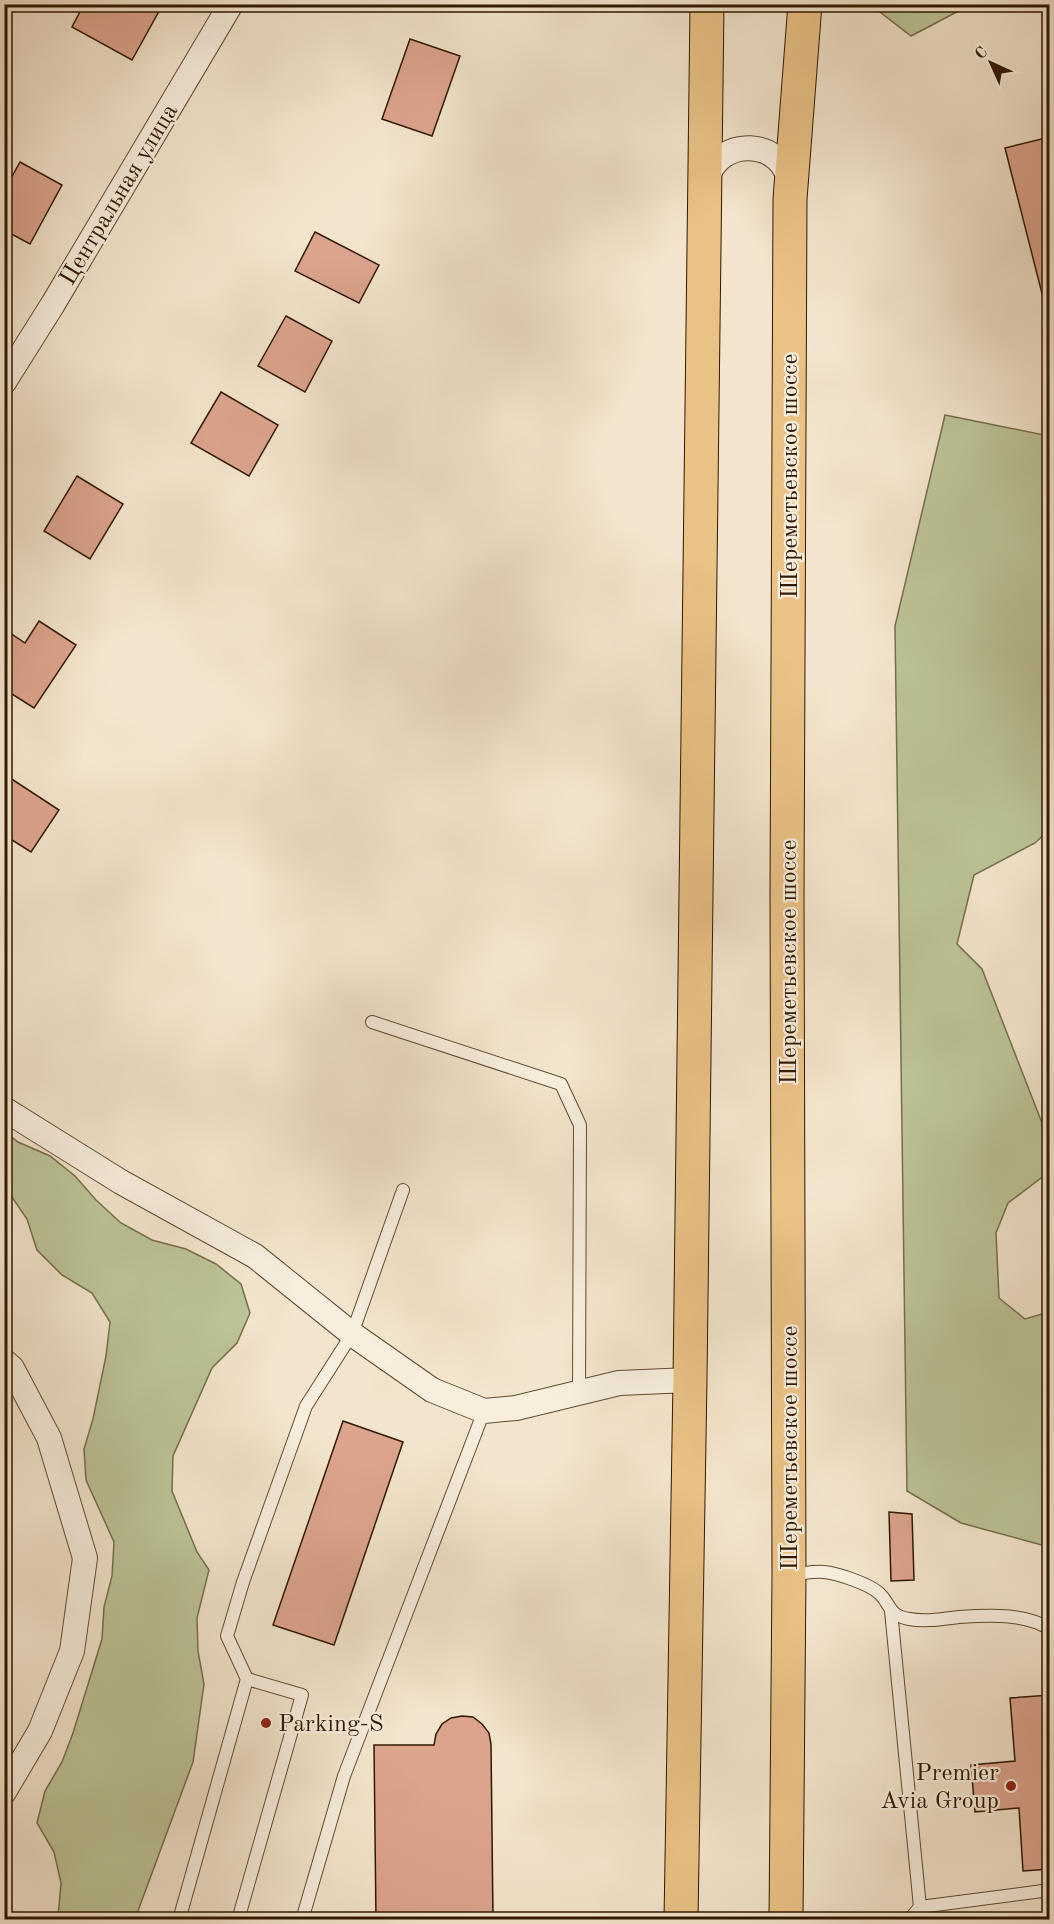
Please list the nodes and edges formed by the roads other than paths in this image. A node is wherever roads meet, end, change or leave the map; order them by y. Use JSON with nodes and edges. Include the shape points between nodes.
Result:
{"nodes":[{"id":1,"x":231,"y":4,"type":"edge"},
{"id":2,"x":805,"y":4,"type":"edge"},
{"id":3,"x":702,"y":11,"type":"edge"},
{"id":4,"x":704,"y":192,"type":"junction"},
{"id":5,"x":790,"y":199,"type":"junction"},
{"id":6,"x":4,"y":382,"type":"edge"},
{"id":7,"x":372,"y":1022,"type":"dead end"},
{"id":8,"x":4,"y":1109,"type":"edge"},
{"id":9,"x":403,"y":1190,"type":"dead end"},
{"id":10,"x":352,"y":1334,"type":"junction"},
{"id":11,"x":4,"y":1361,"type":"edge"},
{"id":12,"x":690,"y":1380,"type":"junction"},
{"id":13,"x":579,"y":1393,"type":"junction"},
{"id":14,"x":484,"y":1412,"type":"junction"},
{"id":15,"x":789,"y":1575,"type":"junction"},
{"id":16,"x":891,"y":1611,"type":"junction"},
{"id":17,"x":1050,"y":1629,"type":"edge"},
{"id":18,"x":248,"y":1679,"type":"junction"},
{"id":19,"x":4,"y":1792,"type":"edge"},
{"id":20,"x":1050,"y":1890,"type":"edge"},
{"id":21,"x":920,"y":1907,"type":"junction"},
{"id":22,"x":179,"y":1920,"type":"edge"},
{"id":23,"x":238,"y":1920,"type":"edge"},
{"id":24,"x":302,"y":1920,"type":"edge"},
{"id":25,"x":681,"y":1920,"type":"edge"},
{"id":26,"x":786,"y":1920,"type":"edge"},
{"id":27,"x":909,"y":1920,"type":"edge"}],
"edges":[{"from":1,"to":6,"type":"street","name":"Центральная улица"},
{"from":2,"to":5,"type":"main road","name":"Шереметьевское шоссе"},
{"from":3,"to":4,"type":"main road"},
{"from":4,"to":5,"type":"street","via":[[708,172],[722,156],[740,148],[761,149],[779,160],[789,178]]},
{"from":4,"to":12,"type":"main road"},
{"from":5,"to":15,"type":"main road","name":"Шереметьевское шоссе"},
{"from":7,"to":13,"type":"lane","via":[[561,1084],[580,1125]]},
{"from":8,"to":10,"type":"street","via":[[121,1182],[255,1256]]},
{"from":9,"to":10,"type":"lane"},
{"from":10,"to":14,"type":"street","via":[[432,1390]]},
{"from":10,"to":18,"type":"lane","via":[[306,1406],[243,1582],[227,1636]]},
{"from":11,"to":19,"type":"street","via":[[12,1368],[49,1438],[85,1558],[72,1650],[40,1731]]},
{"from":12,"to":13,"type":"street","via":[[620,1383]]},
{"from":12,"to":25,"type":"main road"},
{"from":13,"to":14,"type":"street"},
{"from":14,"to":24,"type":"lane","via":[[344,1776]]},
{"from":15,"to":16,"type":"lane","via":[[823,1572],[853,1579],[879,1593]]},
{"from":15,"to":26,"type":"main road","name":"Шереметьевское шоссе"},
{"from":16,"to":17,"type":"lane","via":[[927,1622],[960,1617],[1034,1620]]},
{"from":16,"to":21,"type":"lane"},
{"from":18,"to":22,"type":"lane"},
{"from":18,"to":23,"type":"lane","via":[[302,1695]]},
{"from":20,"to":21,"type":"lane"},
{"from":21,"to":27,"type":"lane"}]}
